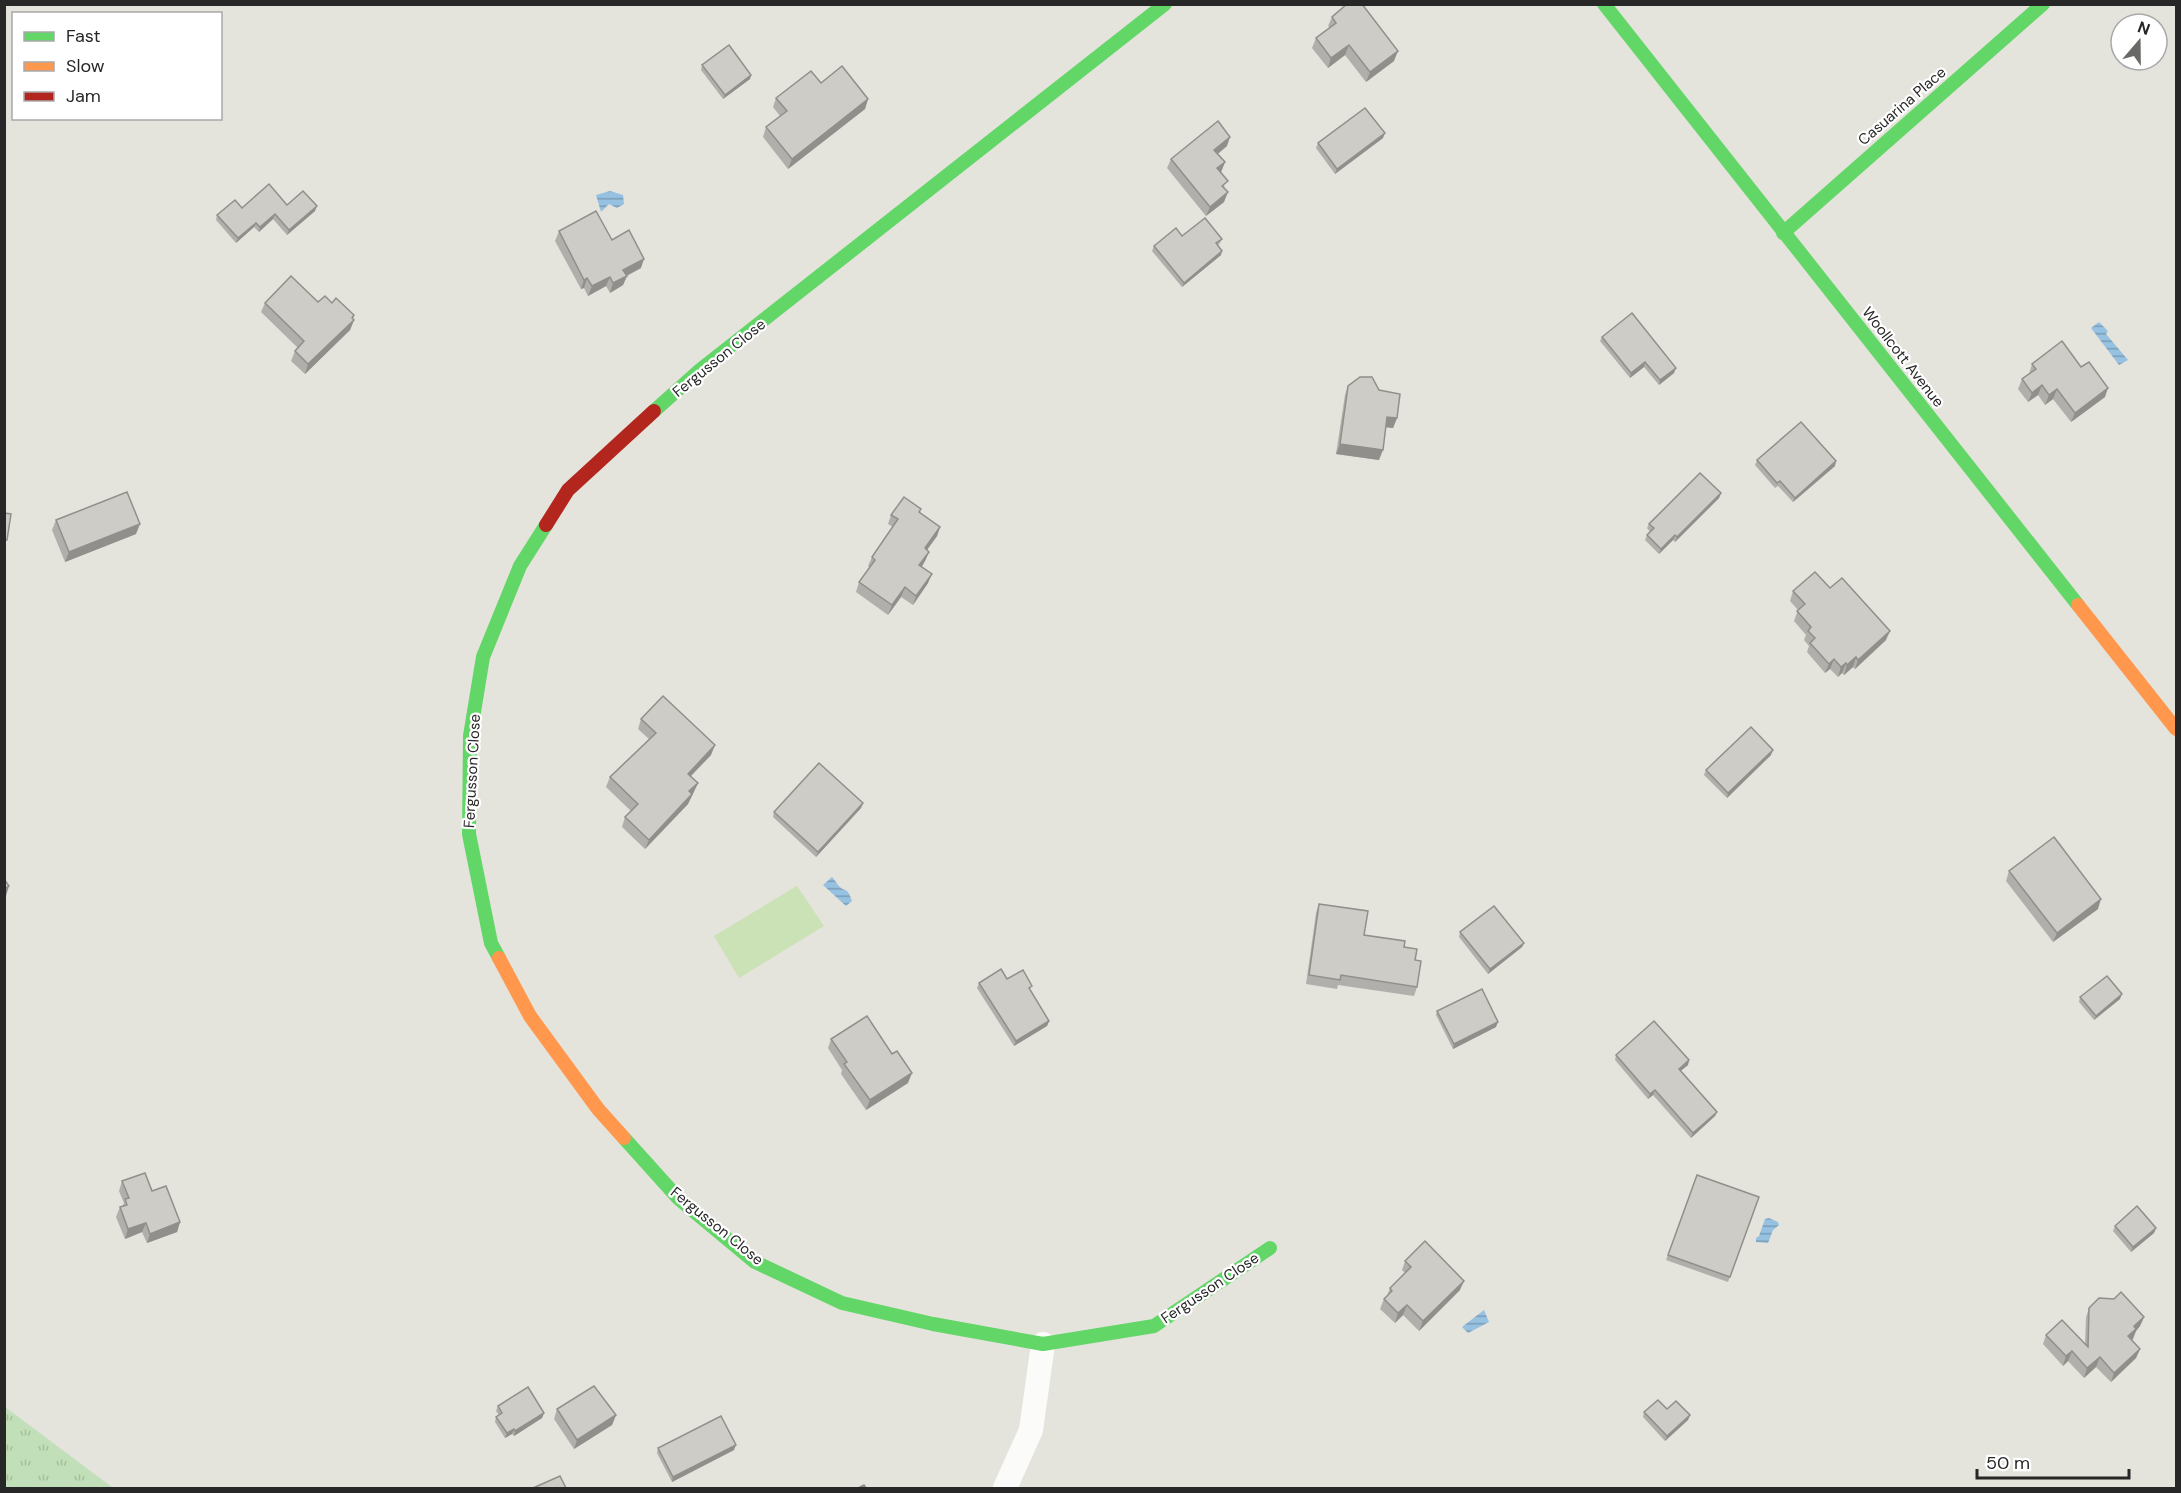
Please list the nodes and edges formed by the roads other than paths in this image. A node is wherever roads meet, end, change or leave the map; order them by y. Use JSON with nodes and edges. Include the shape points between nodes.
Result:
{"nodes":[{"id":1,"x":1165,"y":4,"type":"edge"},
{"id":2,"x":1604,"y":4,"type":"edge"},
{"id":3,"x":2043,"y":4,"type":"edge"},
{"id":4,"x":1783,"y":233,"type":"junction"},
{"id":5,"x":2176,"y":729,"type":"edge"},
{"id":6,"x":1270,"y":1248,"type":"dead end"},
{"id":7,"x":1043,"y":1344,"type":"junction"},
{"id":8,"x":1005,"y":1488,"type":"edge"}],
"edges":[{"from":1,"to":7,"type":"street","name":"Fergusson Close","via":[[700,370],[568,490],[520,566],[483,657],[471,736],[469,834],[491,943],[530,1016],[598,1109],[678,1198],[755,1262],[842,1303]]},
{"from":2,"to":4,"type":"street","name":"Woollcott Avenue"},
{"from":3,"to":4,"type":"street","name":"Casuarina Place"},
{"from":4,"to":5,"type":"street","name":"Woollcott Avenue"},
{"from":6,"to":7,"type":"street","name":"Fergusson Close","via":[[1154,1326]]},
{"from":7,"to":8,"type":"street","via":[[1031,1430]]}]}
